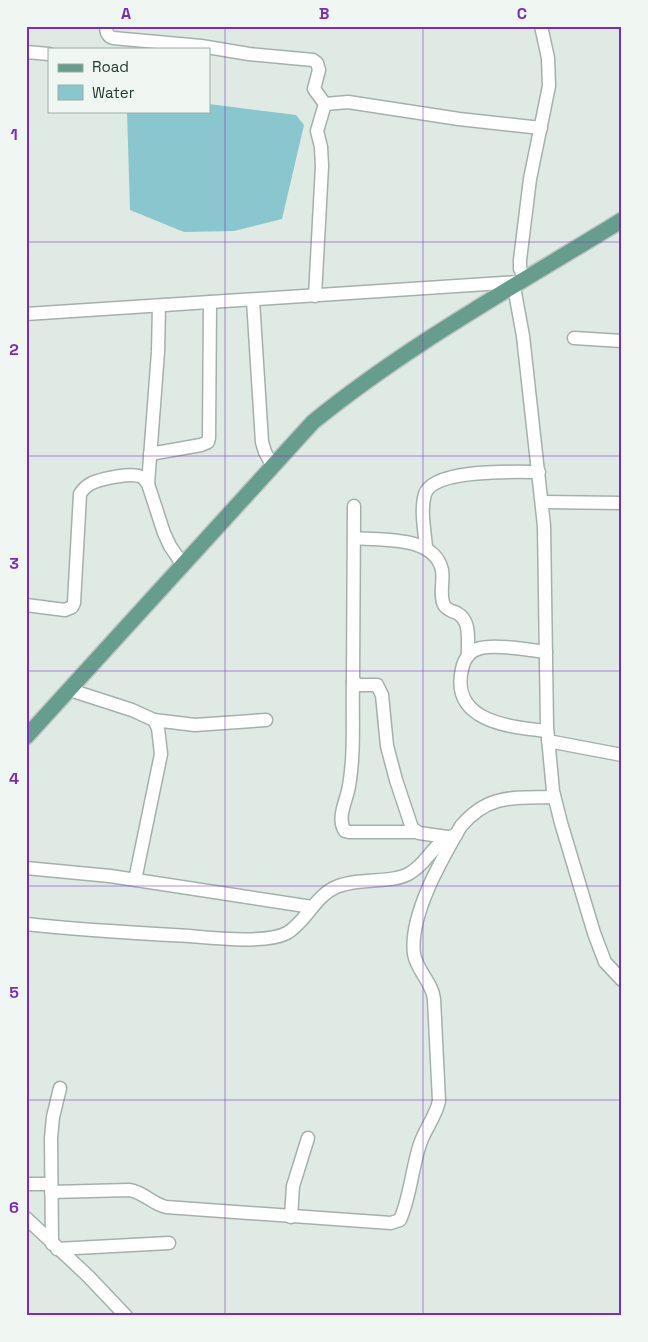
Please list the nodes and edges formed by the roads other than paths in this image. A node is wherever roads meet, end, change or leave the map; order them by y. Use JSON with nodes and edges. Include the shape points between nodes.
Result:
{"nodes":[{"id":1,"x":106,"y":26,"type":"edge"},
{"id":2,"x":541,"y":26,"type":"edge"},
{"id":3,"x":26,"y":52,"type":"edge"},
{"id":4,"x":48,"y":54,"type":"edge"},
{"id":5,"x":325,"y":104,"type":"junction"},
{"id":6,"x":541,"y":128,"type":"junction"},
{"id":7,"x":622,"y":220,"type":"edge"},
{"id":8,"x":520,"y":283,"type":"junction"},
{"id":9,"x":315,"y":296,"type":"junction"},
{"id":10,"x":253,"y":300,"type":"junction"},
{"id":11,"x":210,"y":302,"type":"junction"},
{"id":12,"x":159,"y":306,"type":"junction"},
{"id":13,"x":26,"y":314,"type":"edge"},
{"id":14,"x":574,"y":338,"type":"dead end"},
{"id":15,"x":622,"y":341,"type":"edge"},
{"id":16,"x":150,"y":454,"type":"junction"},
{"id":17,"x":272,"y":466,"type":"junction"},
{"id":18,"x":539,"y":472,"type":"junction"},
{"id":19,"x":148,"y":484,"type":"junction"},
{"id":20,"x":542,"y":502,"type":"junction"},
{"id":21,"x":622,"y":502,"type":"edge"},
{"id":22,"x":354,"y":506,"type":"dead end"},
{"id":23,"x":354,"y":538,"type":"junction"},
{"id":24,"x":426,"y":548,"type":"junction"},
{"id":25,"x":182,"y":565,"type":"junction"},
{"id":26,"x":26,"y":605,"type":"edge"},
{"id":27,"x":546,"y":652,"type":"junction"},
{"id":28,"x":468,"y":656,"type":"junction"},
{"id":29,"x":353,"y":681,"type":"junction"},
{"id":30,"x":70,"y":690,"type":"junction"},
{"id":31,"x":154,"y":720,"type":"junction"},
{"id":32,"x":266,"y":720,"type":"dead end"},
{"id":33,"x":28,"y":732,"type":"edge"},
{"id":34,"x":548,"y":736,"type":"junction"},
{"id":35,"x":622,"y":755,"type":"edge"},
{"id":36,"x":554,"y":797,"type":"junction"},
{"id":37,"x":415,"y":832,"type":"junction"},
{"id":38,"x":451,"y":836,"type":"junction"},
{"id":39,"x":26,"y":868,"type":"edge"},
{"id":40,"x":135,"y":880,"type":"junction"},
{"id":41,"x":312,"y":907,"type":"junction"},
{"id":42,"x":26,"y":924,"type":"edge"},
{"id":43,"x":622,"y":980,"type":"edge"},
{"id":44,"x":60,"y":1088,"type":"dead end"},
{"id":45,"x":308,"y":1138,"type":"dead end"},
{"id":46,"x":26,"y":1184,"type":"edge"},
{"id":47,"x":51,"y":1188,"type":"junction"},
{"id":48,"x":291,"y":1217,"type":"junction"},
{"id":49,"x":26,"y":1218,"type":"edge"},
{"id":50,"x":169,"y":1243,"type":"dead end"},
{"id":51,"x":55,"y":1246,"type":"junction"},
{"id":52,"x":126,"y":1316,"type":"edge"}],
"edges":[{"from":1,"to":5,"type":"street","via":[[107,34],[113,38],[313,60],[319,70],[314,89]]},
{"from":2,"to":6,"type":"street","via":[[548,58],[549,86]]},
{"from":3,"to":4,"type":"street"},
{"from":5,"to":6,"type":"street","via":[[348,102]]},
{"from":5,"to":9,"type":"street","via":[[317,131],[322,166]]},
{"from":6,"to":8,"type":"street","via":[[530,179]]},
{"from":7,"to":8,"type":"main road"},
{"from":8,"to":9,"type":"street"},
{"from":8,"to":17,"type":"main road","via":[[394,361],[346,396],[314,422]]},
{"from":8,"to":18,"type":"street"},
{"from":9,"to":10,"type":"street"},
{"from":10,"to":11,"type":"street"},
{"from":10,"to":17,"type":"street","via":[[262,442]]},
{"from":11,"to":12,"type":"street"},
{"from":11,"to":16,"type":"street","via":[[208,442]]},
{"from":12,"to":13,"type":"street"},
{"from":12,"to":16,"type":"street"},
{"from":14,"to":15,"type":"street"},
{"from":16,"to":19,"type":"street"},
{"from":17,"to":25,"type":"main road"},
{"from":18,"to":20,"type":"street"},
{"from":18,"to":24,"type":"street","via":[[465,475],[434,483],[426,491],[424,503]]},
{"from":19,"to":25,"type":"street","via":[[164,533]]},
{"from":19,"to":26,"type":"street","via":[[137,475],[125,475],[84,488],[80,494],[74,603],[65,610]]},
{"from":20,"to":21,"type":"street"},
{"from":20,"to":27,"type":"street"},
{"from":22,"to":23,"type":"street"},
{"from":23,"to":24,"type":"street","via":[[413,543]]},
{"from":23,"to":29,"type":"street"},
{"from":24,"to":28,"type":"street","via":[[442,572],[444,604],[466,622]]},
{"from":25,"to":30,"type":"main road"},
{"from":27,"to":28,"type":"street","via":[[484,647]]},
{"from":27,"to":34,"type":"street"},
{"from":28,"to":34,"type":"street","via":[[459,682],[466,703],[490,721]]},
{"from":29,"to":37,"type":"street","via":[[377,685],[380,689],[387,746],[409,822]]},
{"from":29,"to":37,"type":"street","via":[[352,766],[342,816],[343,827],[350,832]]},
{"from":30,"to":31,"type":"street"},
{"from":30,"to":33,"type":"main road"},
{"from":31,"to":32,"type":"street","via":[[195,725]]},
{"from":31,"to":40,"type":"street","via":[[161,754]]},
{"from":34,"to":35,"type":"street"},
{"from":34,"to":36,"type":"street"},
{"from":36,"to":38,"type":"street","via":[[489,802]]},
{"from":36,"to":43,"type":"street","via":[[605,962]]},
{"from":37,"to":38,"type":"street"},
{"from":38,"to":41,"type":"street","via":[[408,875],[349,882],[325,894]]},
{"from":38,"to":48,"type":"street","via":[[417,922],[414,941],[419,969],[432,988],[434,999],[439,1101],[415,1161],[402,1216],[391,1223]]},
{"from":39,"to":40,"type":"street"},
{"from":40,"to":41,"type":"street"},
{"from":41,"to":42,"type":"street","via":[[288,932],[262,939]]},
{"from":44,"to":47,"type":"street","via":[[51,1138]]},
{"from":45,"to":48,"type":"street","via":[[295,1180]]},
{"from":46,"to":47,"type":"street"},
{"from":47,"to":48,"type":"street","via":[[135,1191],[160,1206]]},
{"from":47,"to":51,"type":"street"},
{"from":49,"to":51,"type":"street"},
{"from":50,"to":51,"type":"street"},
{"from":51,"to":52,"type":"street"}]}
